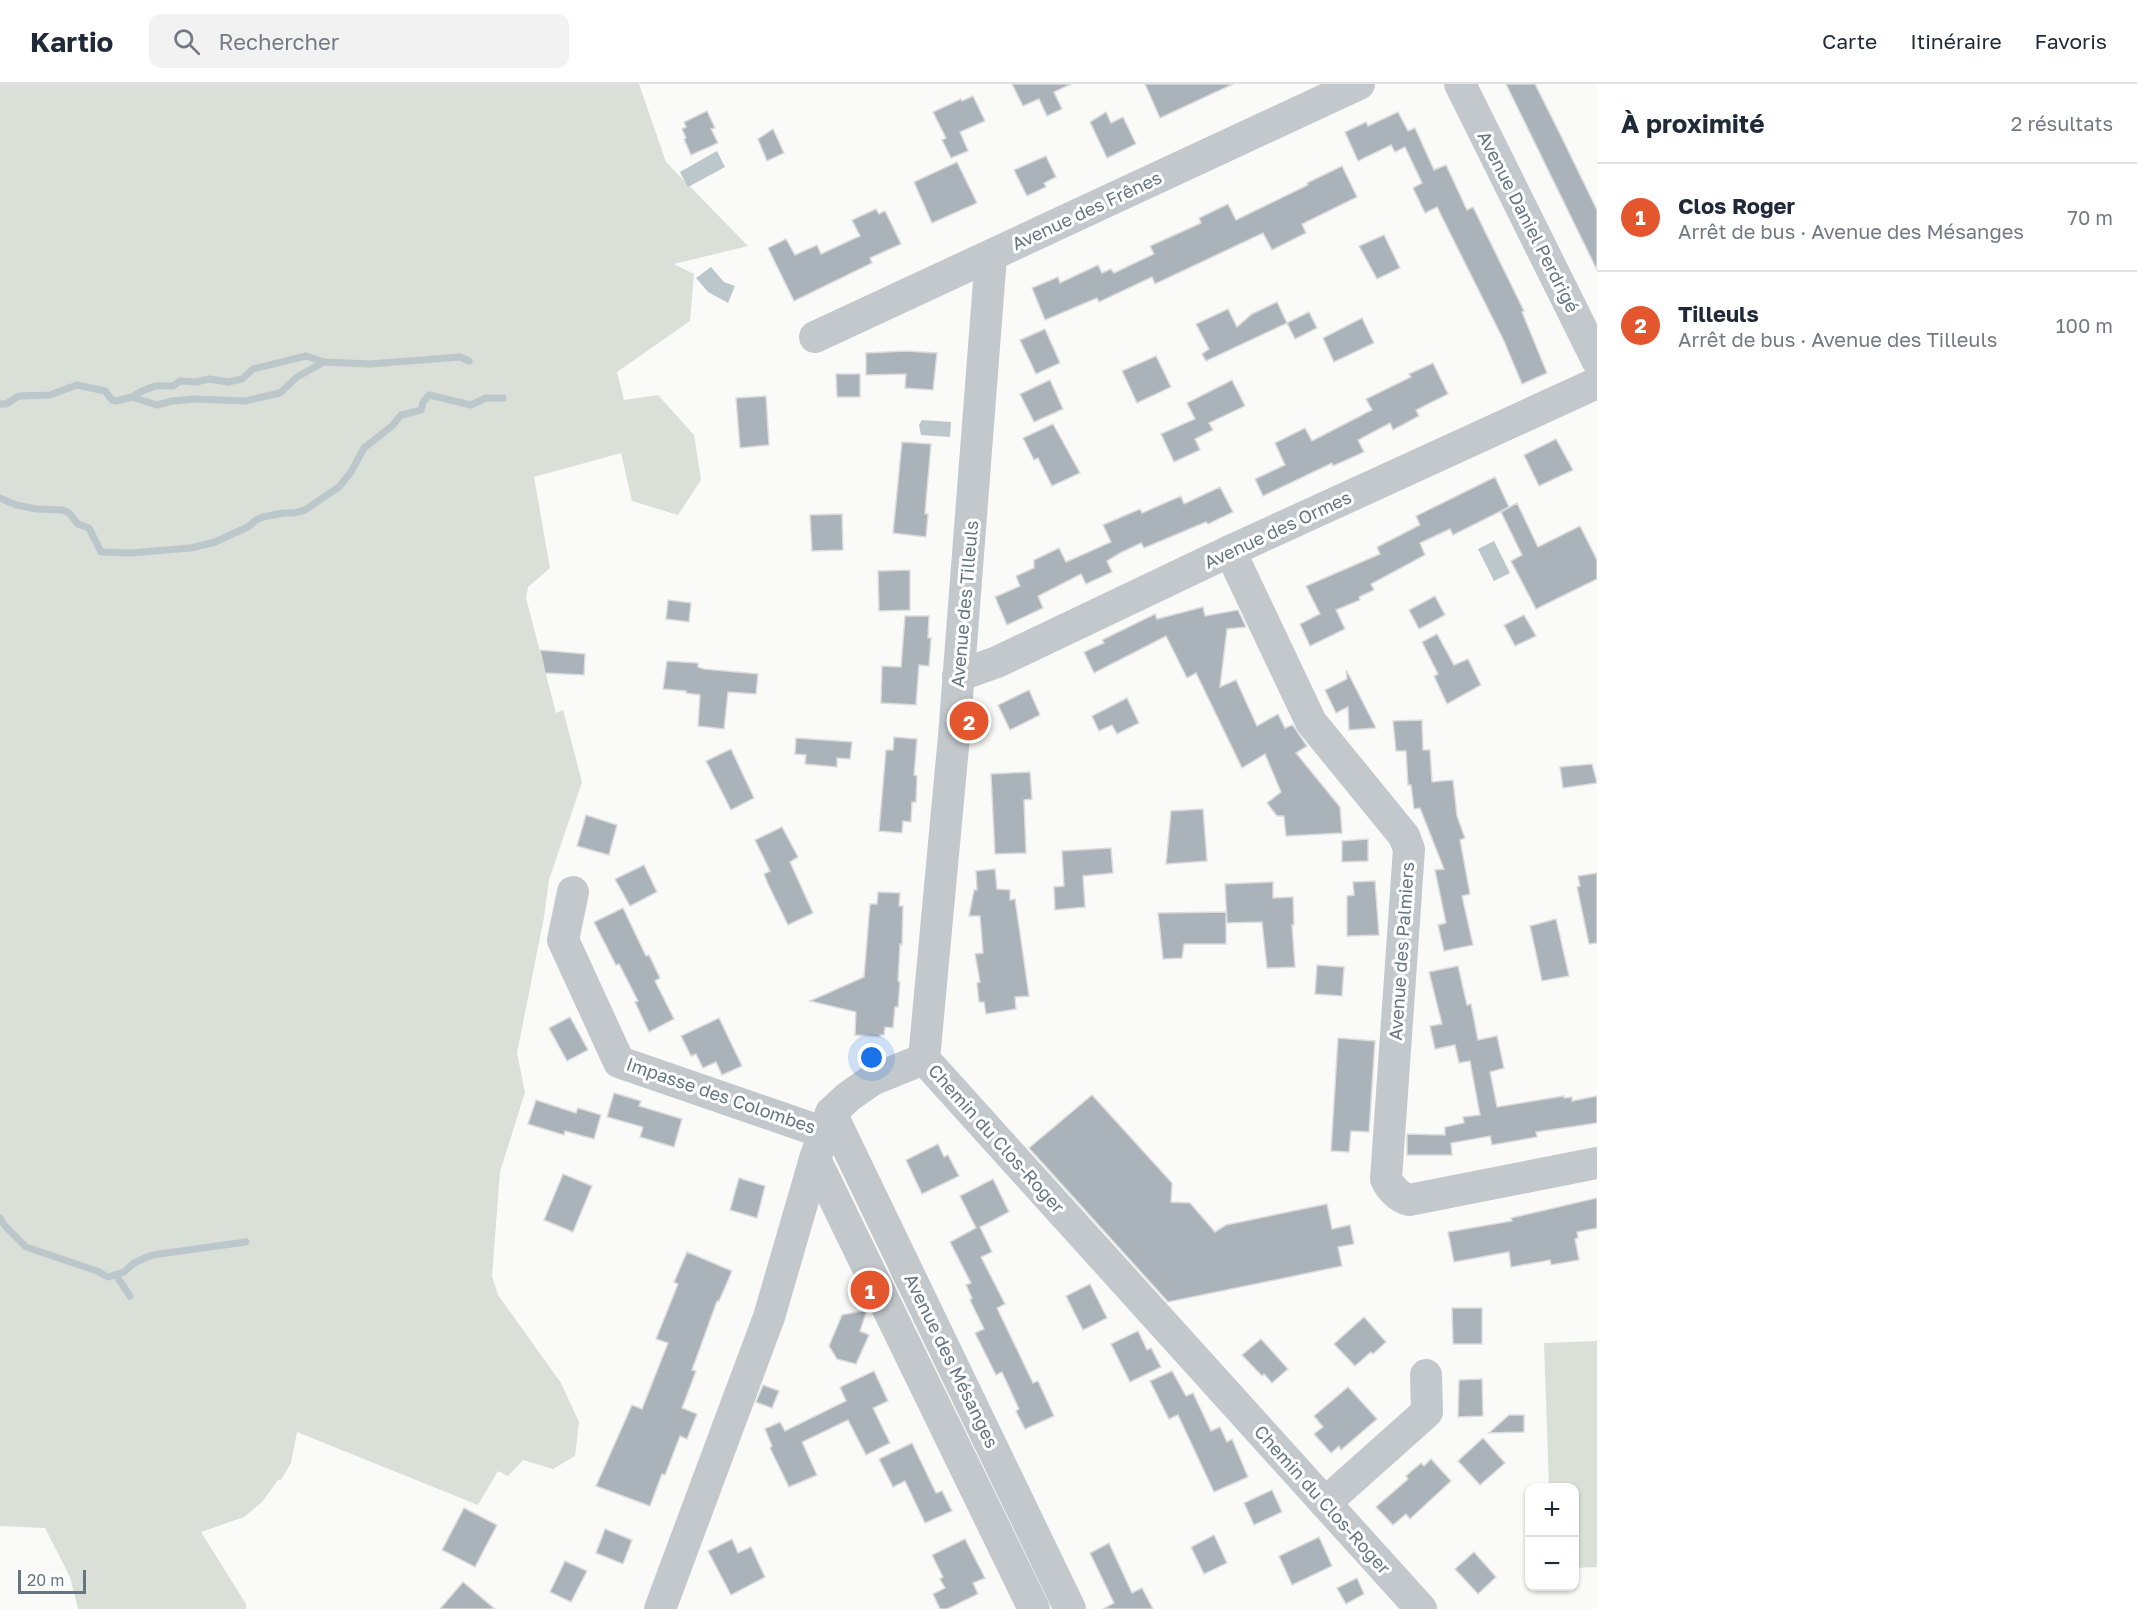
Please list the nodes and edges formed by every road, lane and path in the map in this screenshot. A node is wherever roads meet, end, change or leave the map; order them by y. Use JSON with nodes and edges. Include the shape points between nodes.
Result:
{"nodes":[{"id":1,"x":1359,"y":84,"type":"edge"},
{"id":2,"x":1460,"y":84,"type":"edge"},
{"id":3,"x":991,"y":256,"type":"junction"},
{"id":4,"x":815,"y":337,"type":"dead end"},
{"id":5,"x":1597,"y":360,"type":"edge"},
{"id":6,"x":1597,"y":383,"type":"edge"},
{"id":7,"x":1230,"y":551,"type":"junction"},
{"id":8,"x":958,"y":676,"type":"junction"},
{"id":9,"x":573,"y":892,"type":"dead end"},
{"id":10,"x":924,"y":1059,"type":"junction"},
{"id":11,"x":824,"y":1135,"type":"junction"},
{"id":12,"x":1597,"y":1163,"type":"edge"},
{"id":13,"x":1426,"y":1375,"type":"dead end"},
{"id":14,"x":1325,"y":1503,"type":"junction"},
{"id":15,"x":660,"y":1609,"type":"edge"},
{"id":16,"x":1034,"y":1609,"type":"edge"},
{"id":17,"x":1070,"y":1609,"type":"edge"},
{"id":18,"x":1421,"y":1609,"type":"edge"}],
"edges":[{"from":1,"to":3,"type":"street","name":"Avenue des Frênes"},
{"from":2,"to":5,"type":"street","name":"Avenue Daniel Perdrigé"},
{"from":3,"to":4,"type":"street","name":"Avenue des Frênes"},
{"from":3,"to":8,"type":"street","name":"Avenue des Tilleuls"},
{"from":6,"to":7,"type":"street","name":"Avenue des Ormes"},
{"from":7,"to":8,"type":"street","name":"Avenue des Ormes","via":[[997,662]]},
{"from":7,"to":12,"type":"street","name":"Avenue des Palmiers","via":[[1311,722],[1404,836],[1409,849],[1386,1179],[1389,1186],[1409,1200]]},
{"from":8,"to":10,"type":"street","name":"Avenue des Tilleuls"},
{"from":9,"to":11,"type":"street","name":"Impasse des Colombes","via":[[563,940],[619,1062]]},
{"from":10,"to":11,"type":"street","name":"Chemin du Clos-Roger","via":[[872,1080],[848,1097]]},
{"from":10,"to":14,"type":"street","name":"Chemin du Clos-Roger"},
{"from":11,"to":15,"type":"street","via":[[769,1317]]},
{"from":11,"to":16,"type":"street","name":"Avenue des Mésanges"},
{"from":11,"to":17,"type":"street","name":"Avenue des Mésanges"},
{"from":13,"to":14,"type":"street","via":[[1427,1412]]},
{"from":14,"to":18,"type":"street","name":"Chemin du Clos-Roger"}]}
